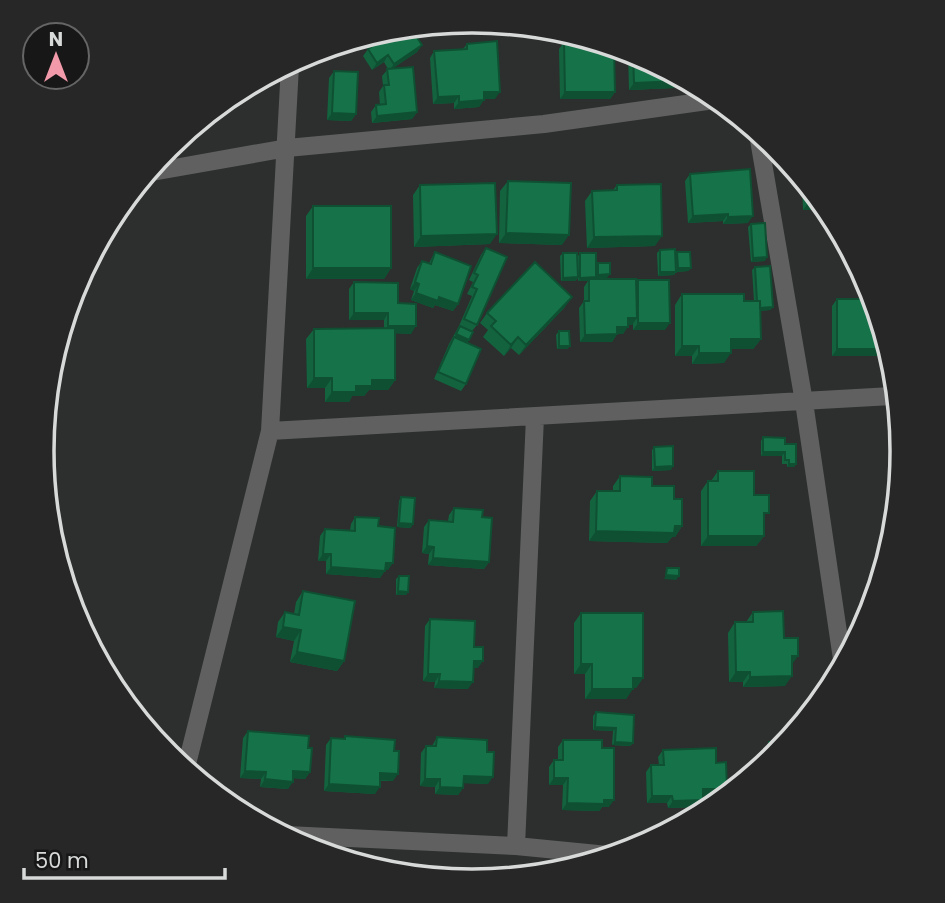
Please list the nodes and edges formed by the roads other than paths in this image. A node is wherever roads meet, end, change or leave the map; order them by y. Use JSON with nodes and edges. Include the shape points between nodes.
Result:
{"nodes":[{"id":1,"x":290,"y":75,"type":"edge"},
{"id":2,"x":702,"y":102,"type":"edge"},
{"id":3,"x":287,"y":148,"type":"junction"},
{"id":4,"x":761,"y":149,"type":"edge"},
{"id":5,"x":164,"y":170,"type":"edge"},
{"id":6,"x":887,"y":396,"type":"edge"},
{"id":7,"x":804,"y":402,"type":"junction"},
{"id":8,"x":535,"y":417,"type":"junction"},
{"id":9,"x":270,"y":431,"type":"junction"},
{"id":10,"x":841,"y":650,"type":"edge"},
{"id":11,"x":189,"y":759,"type":"edge"},
{"id":12,"x":308,"y":836,"type":"edge"},
{"id":13,"x":516,"y":846,"type":"junction"},
{"id":14,"x":588,"y":853,"type":"edge"}],
"edges":[{"from":1,"to":3,"type":"street"},
{"from":2,"to":3,"type":"street","via":[[544,124]]},
{"from":3,"to":5,"type":"street"},
{"from":3,"to":9,"type":"street"},
{"from":4,"to":7,"type":"street"},
{"from":6,"to":7,"type":"street"},
{"from":7,"to":8,"type":"street"},
{"from":7,"to":10,"type":"street"},
{"from":8,"to":9,"type":"street"},
{"from":8,"to":13,"type":"street"},
{"from":9,"to":11,"type":"street"},
{"from":12,"to":13,"type":"street"},
{"from":13,"to":14,"type":"street"}]}
